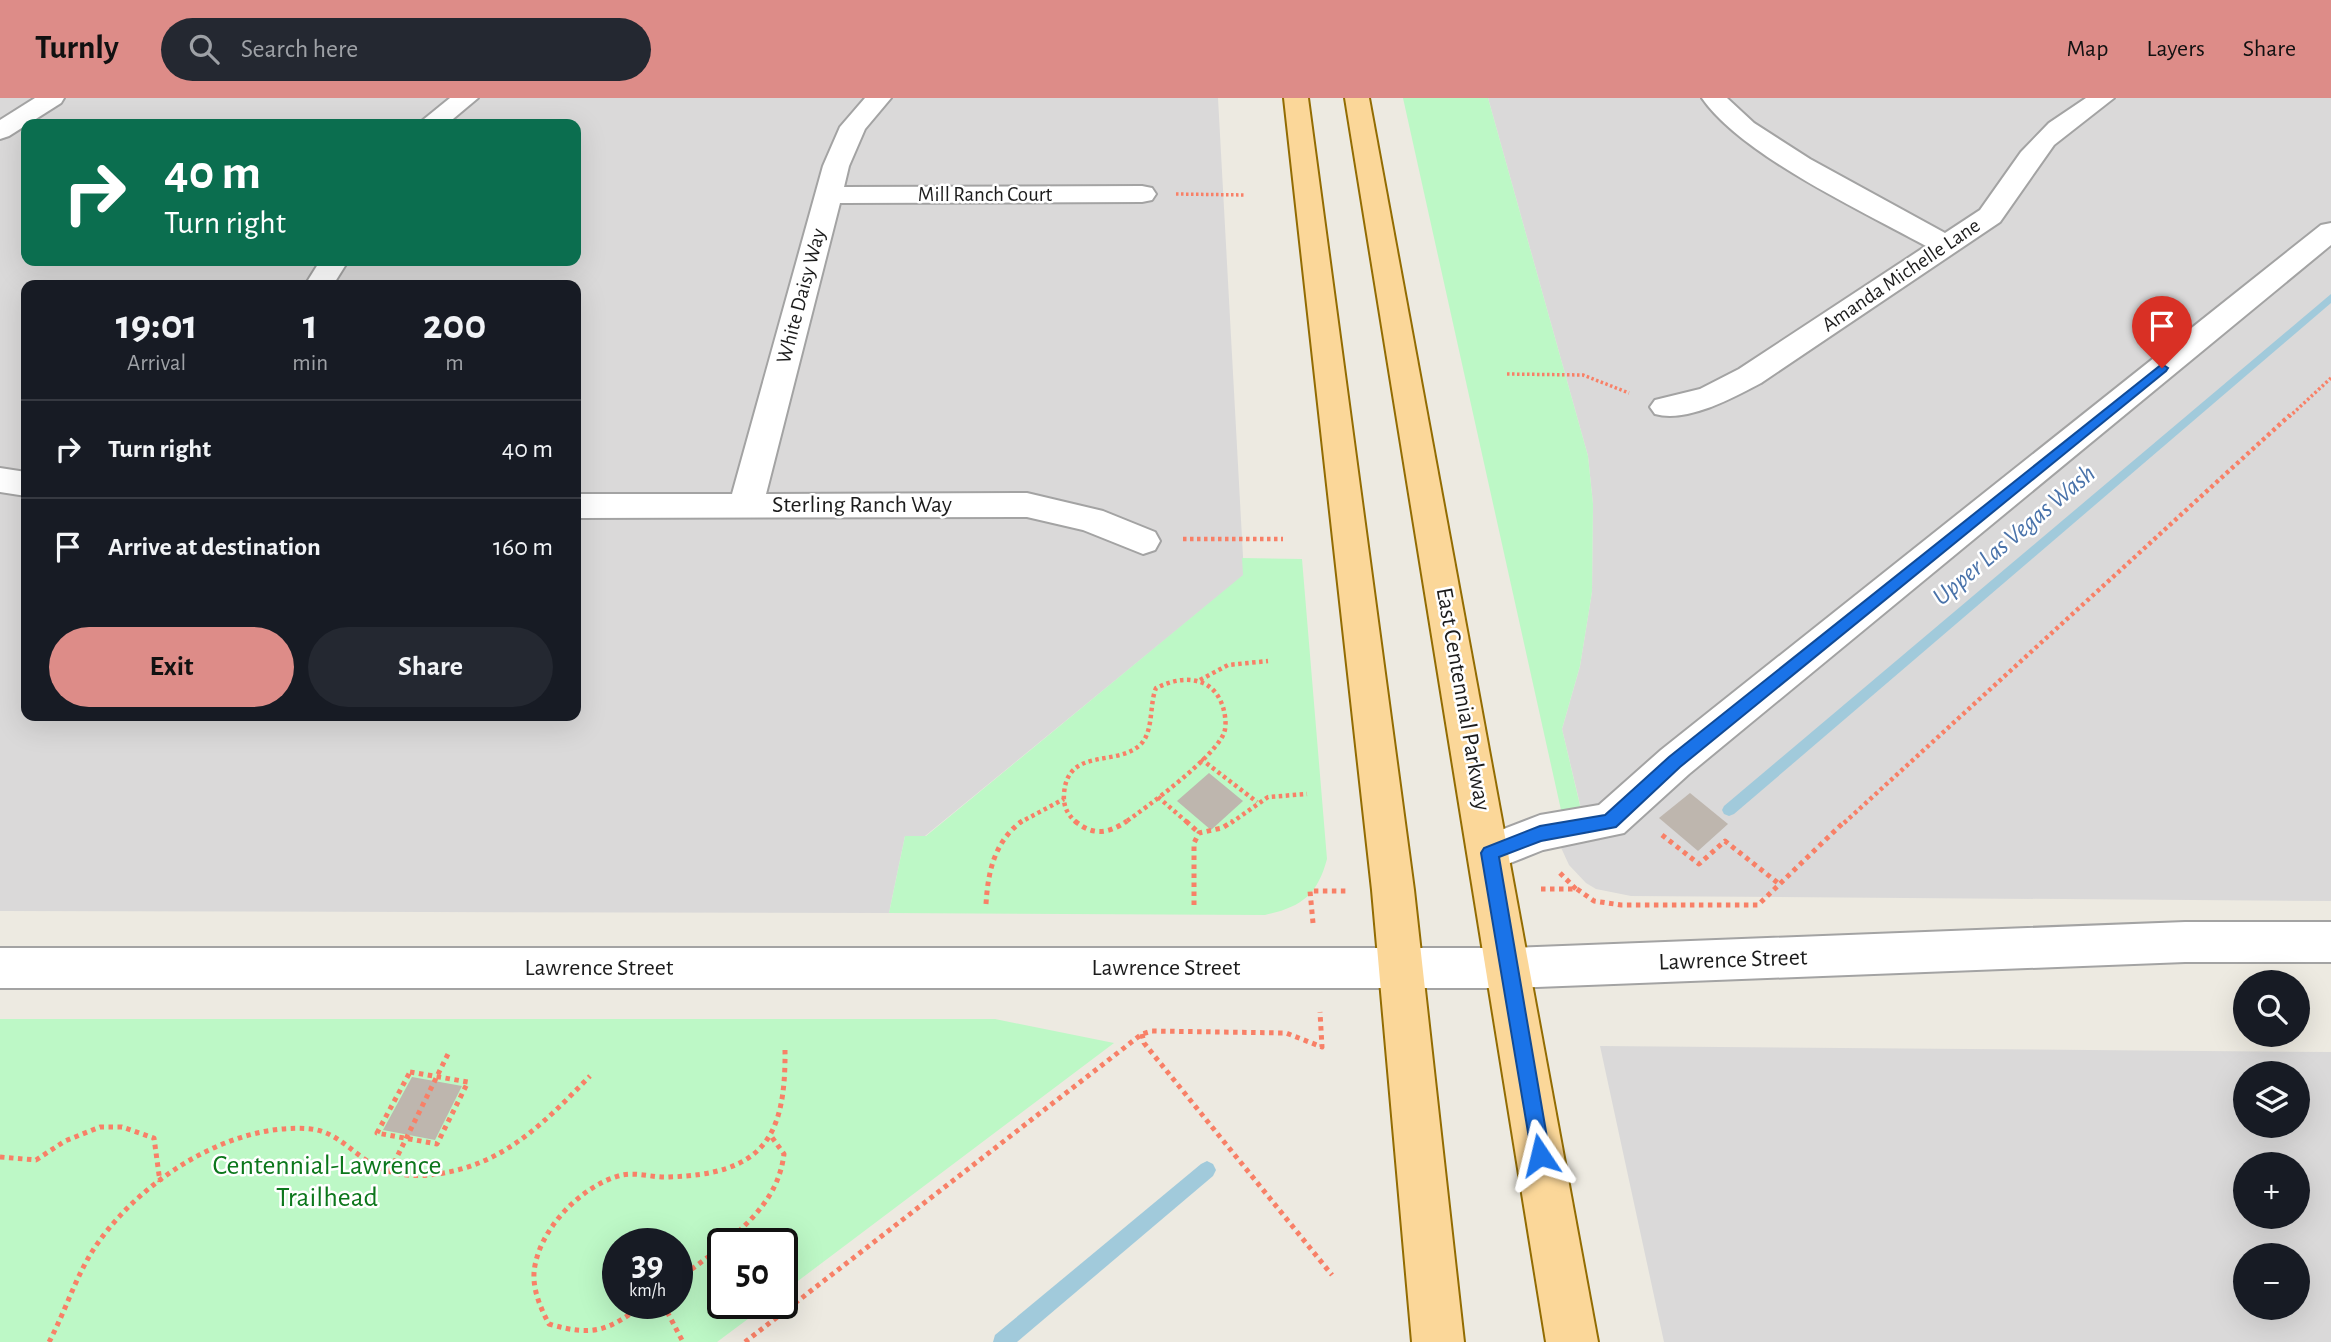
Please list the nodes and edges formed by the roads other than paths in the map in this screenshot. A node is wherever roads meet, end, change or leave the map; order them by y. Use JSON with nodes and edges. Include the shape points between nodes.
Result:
{"nodes":[{"id":1,"x":52,"y":98,"type":"edge"},
{"id":2,"x":466,"y":98,"type":"edge"},
{"id":3,"x":879,"y":98,"type":"edge"},
{"id":4,"x":1296,"y":98,"type":"edge"},
{"id":5,"x":1357,"y":98,"type":"edge"},
{"id":6,"x":1714,"y":98,"type":"edge"},
{"id":7,"x":2102,"y":98,"type":"edge"},
{"id":8,"x":438,"y":119,"type":"edge"},
{"id":9,"x":0,"y":131,"type":"edge"},
{"id":10,"x":1142,"y":194,"type":"road end"},
{"id":11,"x":828,"y":195,"type":"junction"},
{"id":12,"x":2331,"y":231,"type":"edge"},
{"id":13,"x":1946,"y":245,"type":"junction"},
{"id":14,"x":1666,"y":407,"type":"road end"},
{"id":15,"x":0,"y":480,"type":"edge"},
{"id":16,"x":21,"y":483,"type":"edge"},
{"id":17,"x":746,"y":505,"type":"junction"},
{"id":18,"x":581,"y":506,"type":"edge"},
{"id":19,"x":1143,"y":541,"type":"road end"},
{"id":20,"x":1490,"y":853,"type":"junction"},
{"id":21,"x":2331,"y":942,"type":"edge"},
{"id":22,"x":1400,"y":967,"type":"junction"},
{"id":23,"x":0,"y":968,"type":"edge"},
{"id":24,"x":1507,"y":968,"type":"junction"},
{"id":25,"x":1438,"y":1342,"type":"edge"},
{"id":26,"x":1572,"y":1342,"type":"edge"}],
"edges":[{"from":1,"to":9,"type":"street"},
{"from":2,"to":8,"type":"street"},
{"from":3,"to":11,"type":"street","name":"White Daisy Way","via":[[844,143]]},
{"from":4,"to":22,"type":"main road"},
{"from":5,"to":20,"type":"main road","name":"East Centennial Parkway"},
{"from":6,"to":13,"type":"street","via":[[1758,138]]},
{"from":7,"to":13,"type":"street","name":"Amanda Michelle Lane","via":[[2048,138],[1990,216]]},
{"from":10,"to":11,"type":"street","name":"Mill Ranch Court"},
{"from":11,"to":17,"type":"street","name":"White Daisy Way"},
{"from":12,"to":20,"type":"street","via":[[1675,762],[1610,821],[1540,834]]},
{"from":13,"to":14,"type":"street","name":"Amanda Michelle Lane","via":[[1750,376],[1709,397]]},
{"from":15,"to":16,"type":"street"},
{"from":17,"to":18,"type":"street","name":"Sterling Ranch Way"},
{"from":17,"to":19,"type":"street","name":"Sterling Ranch Way","via":[[1027,505],[1091,520]]},
{"from":20,"to":24,"type":"main road","name":"East Centennial Parkway"},
{"from":21,"to":24,"type":"street","name":"Lawrence Street","via":[[2185,942]]},
{"from":22,"to":23,"type":"street","name":"Lawrence Street"},
{"from":22,"to":24,"type":"street","name":"Lawrence Street"},
{"from":22,"to":25,"type":"main road"},
{"from":24,"to":26,"type":"main road","name":"East Centennial Parkway"}]}
